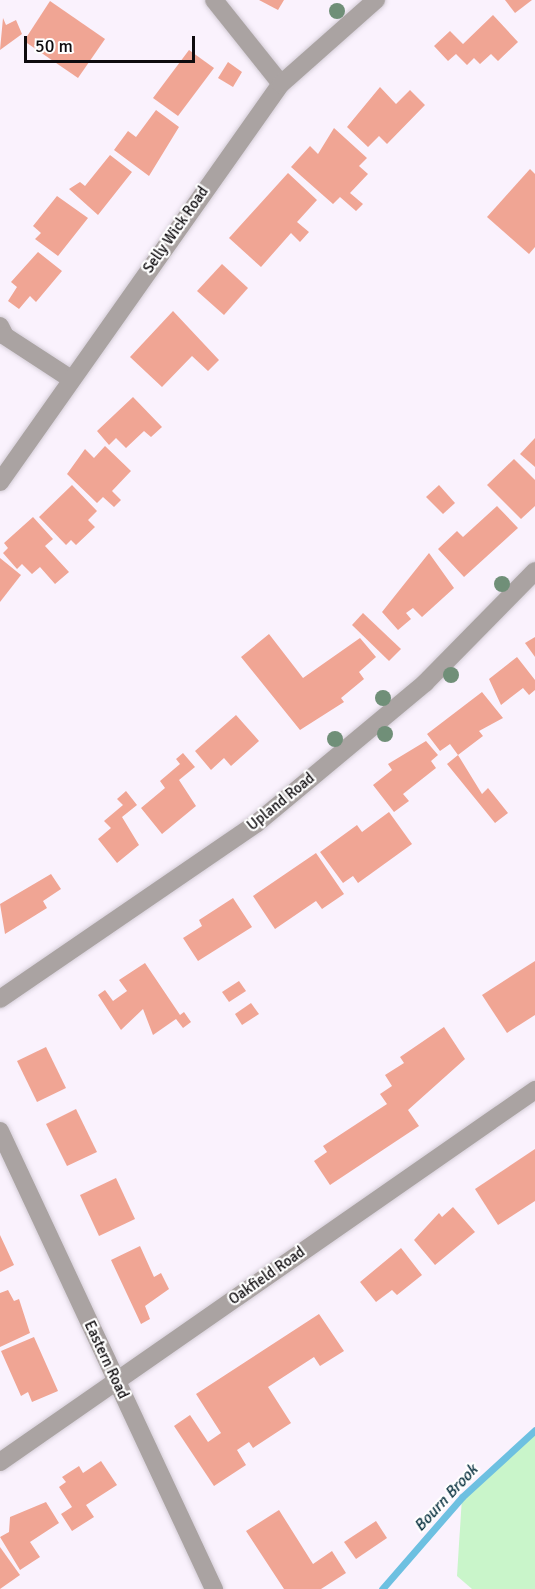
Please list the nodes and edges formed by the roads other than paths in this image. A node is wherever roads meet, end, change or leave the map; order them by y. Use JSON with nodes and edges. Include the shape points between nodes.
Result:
{"nodes":[{"id":1,"x":214,"y":0,"type":"edge"},
{"id":2,"x":376,"y":0,"type":"edge"},
{"id":3,"x":281,"y":84,"type":"junction"},
{"id":4,"x":0,"y":326,"type":"edge"},
{"id":5,"x":71,"y":379,"type":"junction"},
{"id":6,"x":0,"y":482,"type":"edge"},
{"id":7,"x":535,"y":571,"type":"edge"},
{"id":8,"x":0,"y":999,"type":"edge"},
{"id":9,"x":535,"y":1090,"type":"edge"},
{"id":10,"x":0,"y":1131,"type":"edge"},
{"id":11,"x":116,"y":1382,"type":"junction"},
{"id":12,"x":0,"y":1462,"type":"edge"},
{"id":13,"x":214,"y":1589,"type":"edge"}],
"edges":[{"from":1,"to":3,"type":"street"},
{"from":2,"to":3,"type":"street","name":"Selly Wick Road"},
{"from":3,"to":5,"type":"street","name":"Selly Wick Road"},
{"from":4,"to":5,"type":"street","via":[[5,336]]},
{"from":5,"to":6,"type":"street","name":"Selly Wick Road"},
{"from":7,"to":8,"type":"street","name":"Upland Road","via":[[425,683],[257,823]]},
{"from":9,"to":11,"type":"street","name":"Oakfield Road"},
{"from":10,"to":11,"type":"street","name":"Eastern Road"},
{"from":11,"to":12,"type":"street","name":"Oakfield Road"},
{"from":11,"to":13,"type":"street","name":"Eastern Road"}]}
